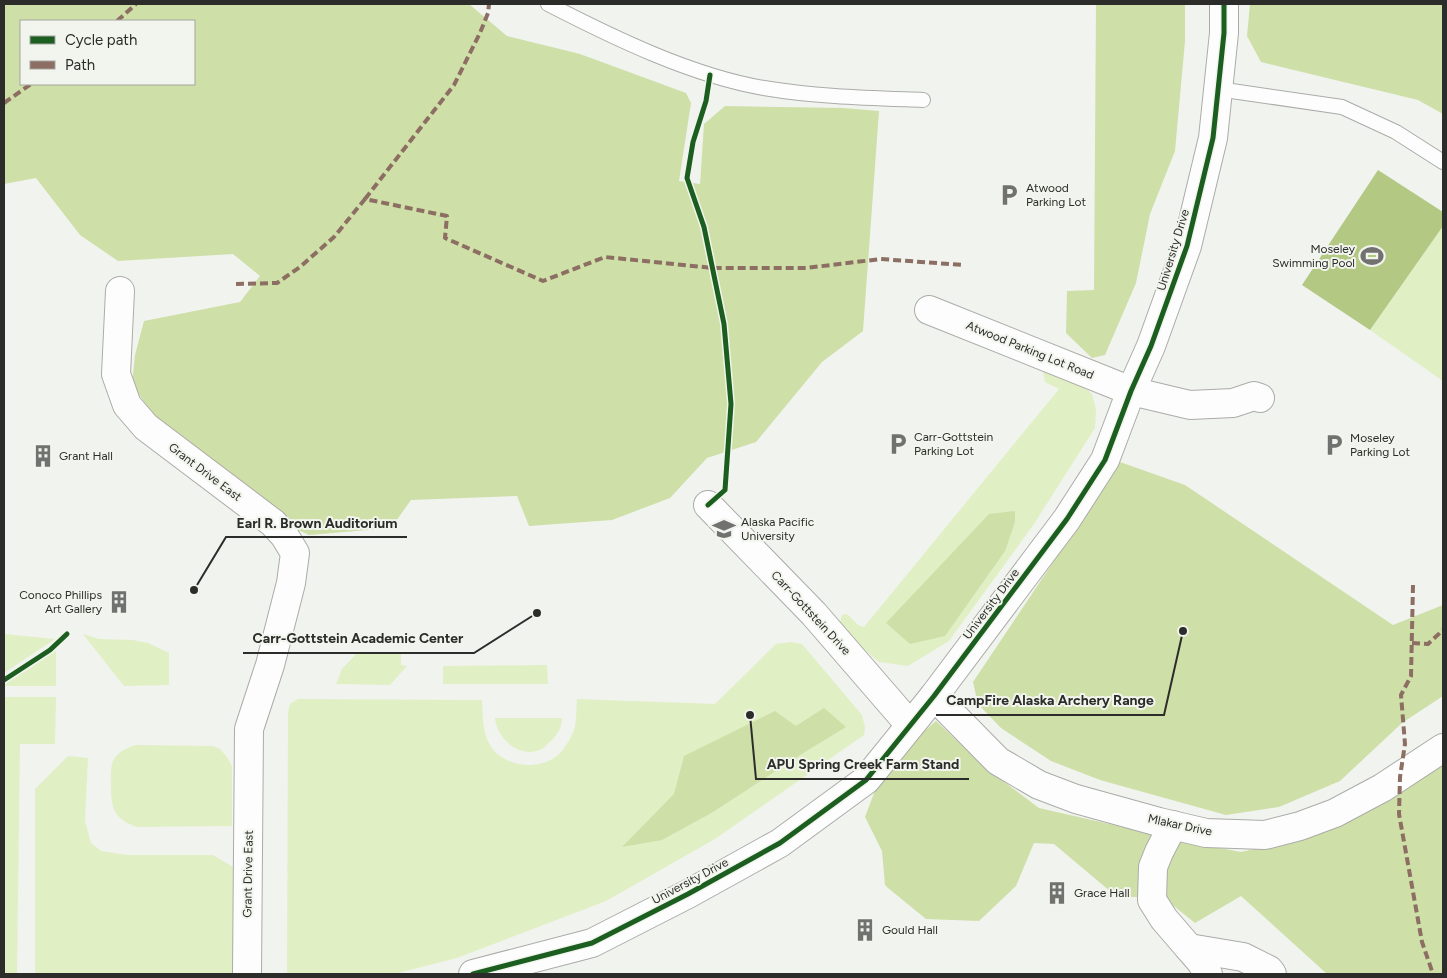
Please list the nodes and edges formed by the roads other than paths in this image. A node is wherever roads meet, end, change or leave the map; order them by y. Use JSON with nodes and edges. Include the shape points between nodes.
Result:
{"nodes":[{"id":1,"x":548,"y":4,"type":"edge"},
{"id":2,"x":1224,"y":4,"type":"edge"},
{"id":3,"x":1218,"y":89,"type":"junction"},
{"id":4,"x":923,"y":100,"type":"dead end"},
{"id":5,"x":1443,"y":162,"type":"edge"},
{"id":6,"x":120,"y":291,"type":"dead end"},
{"id":7,"x":929,"y":310,"type":"dead end"},
{"id":8,"x":1131,"y":391,"type":"junction"},
{"id":9,"x":1260,"y":398,"type":"dead end"},
{"id":10,"x":708,"y":505,"type":"dead end"},
{"id":11,"x":934,"y":696,"type":"junction"},
{"id":12,"x":910,"y":725,"type":"junction"},
{"id":13,"x":1443,"y":748,"type":"edge"},
{"id":14,"x":1173,"y":825,"type":"junction"},
{"id":15,"x":1189,"y":948,"type":"junction"},
{"id":16,"x":247,"y":974,"type":"edge"},
{"id":17,"x":473,"y":974,"type":"edge"},
{"id":18,"x":1208,"y":974,"type":"edge"},
{"id":19,"x":1272,"y":974,"type":"edge"}],
"edges":[{"from":1,"to":4,"type":"lane","via":[[643,49],[717,78],[832,97]]},
{"from":2,"to":3,"type":"street","name":"University Drive"},
{"from":3,"to":5,"type":"lane","via":[[1342,106],[1396,132]]},
{"from":3,"to":8,"type":"street","name":"University Drive","via":[[1213,138],[1187,246]]},
{"from":6,"to":16,"type":"street","name":"Grant Drive East","via":[[116,374],[127,405],[146,427],[273,523],[295,552],[291,583],[249,729]]},
{"from":7,"to":8,"type":"street","name":"Atwood Parking Lot Road"},
{"from":8,"to":9,"type":"street","name":"Atwood Parking Lot Road","via":[[1190,405],[1233,403],[1254,396]]},
{"from":8,"to":11,"type":"street","name":"University Drive","via":[[1105,460],[1067,519]]},
{"from":10,"to":12,"type":"street","name":"Carr-Gottstein Drive","via":[[814,614]]},
{"from":11,"to":12,"type":"street","name":"University Drive"},
{"from":11,"to":14,"type":"street","name":"Mlakar Drive","via":[[998,761],[1039,785],[1076,799]]},
{"from":12,"to":17,"type":"street","name":"University Drive","via":[[866,780],[780,843],[592,943]]},
{"from":13,"to":14,"type":"street","name":"Mlakar Drive","via":[[1382,788],[1335,813],[1300,826],[1266,835],[1206,833]]},
{"from":14,"to":15,"type":"street","via":[[1153,867],[1152,900]]},
{"from":15,"to":18,"type":"street"},
{"from":15,"to":19,"type":"street","via":[[1243,957]]}]}
